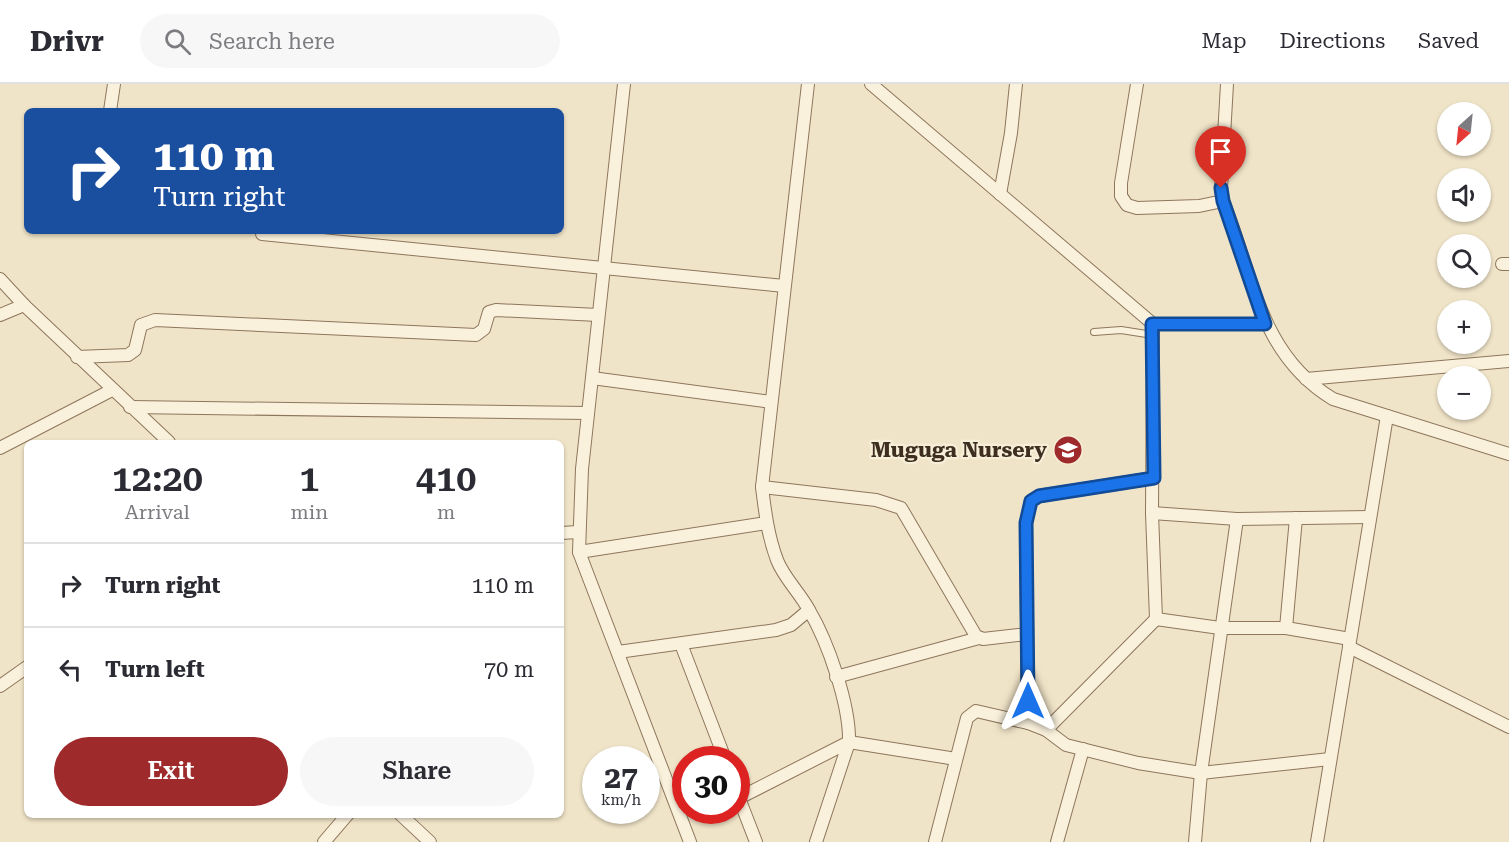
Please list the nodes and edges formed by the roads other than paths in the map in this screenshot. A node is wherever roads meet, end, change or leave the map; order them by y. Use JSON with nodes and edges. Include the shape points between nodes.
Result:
{"nodes":[{"id":1,"x":114,"y":84,"type":"edge"},
{"id":2,"x":624,"y":84,"type":"edge"},
{"id":3,"x":808,"y":84,"type":"edge"},
{"id":4,"x":871,"y":84,"type":"edge"},
{"id":5,"x":1016,"y":84,"type":"edge"},
{"id":6,"x":1137,"y":84,"type":"edge"},
{"id":7,"x":1227,"y":84,"type":"edge"},
{"id":8,"x":110,"y":108,"type":"edge"},
{"id":9,"x":999,"y":194,"type":"junction"},
{"id":10,"x":1223,"y":201,"type":"junction"},
{"id":11,"x":262,"y":234,"type":"dead end"},
{"id":12,"x":603,"y":268,"type":"junction"},
{"id":13,"x":0,"y":279,"type":"edge"},
{"id":14,"x":784,"y":286,"type":"junction"},
{"id":15,"x":24,"y":305,"type":"junction"},
{"id":16,"x":0,"y":315,"type":"edge"},
{"id":17,"x":598,"y":315,"type":"junction"},
{"id":18,"x":1265,"y":324,"type":"junction"},
{"id":19,"x":1153,"y":330,"type":"junction"},
{"id":20,"x":1094,"y":332,"type":"dead end"},
{"id":21,"x":77,"y":357,"type":"junction"},
{"id":22,"x":1509,"y":361,"type":"edge"},
{"id":23,"x":592,"y":378,"type":"junction"},
{"id":24,"x":1306,"y":379,"type":"junction"},
{"id":25,"x":112,"y":390,"type":"junction"},
{"id":26,"x":771,"y":402,"type":"junction"},
{"id":27,"x":130,"y":407,"type":"junction"},
{"id":28,"x":588,"y":412,"type":"junction"},
{"id":29,"x":1387,"y":416,"type":"junction"},
{"id":30,"x":167,"y":440,"type":"edge"},
{"id":31,"x":0,"y":448,"type":"edge"},
{"id":32,"x":1509,"y":454,"type":"edge"},
{"id":33,"x":1154,"y":478,"type":"junction"},
{"id":34,"x":762,"y":487,"type":"junction"},
{"id":35,"x":1152,"y":513,"type":"junction"},
{"id":36,"x":1370,"y":517,"type":"junction"},
{"id":37,"x":1296,"y":518,"type":"junction"},
{"id":38,"x":1237,"y":519,"type":"junction"},
{"id":39,"x":766,"y":523,"type":"junction"},
{"id":40,"x":578,"y":532,"type":"junction"},
{"id":41,"x":564,"y":533,"type":"edge"},
{"id":42,"x":579,"y":552,"type":"junction"},
{"id":43,"x":809,"y":610,"type":"junction"},
{"id":44,"x":1156,"y":619,"type":"junction"},
{"id":45,"x":1220,"y":628,"type":"junction"},
{"id":46,"x":1286,"y":628,"type":"junction"},
{"id":47,"x":1027,"y":634,"type":"junction"},
{"id":48,"x":979,"y":638,"type":"junction"},
{"id":49,"x":1349,"y":643,"type":"junction"},
{"id":50,"x":681,"y":644,"type":"junction"},
{"id":51,"x":618,"y":652,"type":"junction"},
{"id":52,"x":24,"y":669,"type":"edge"},
{"id":53,"x":836,"y":677,"type":"junction"},
{"id":54,"x":0,"y":686,"type":"edge"},
{"id":55,"x":1028,"y":723,"type":"junction"},
{"id":56,"x":1509,"y":727,"type":"edge"},
{"id":57,"x":1046,"y":730,"type":"junction"},
{"id":58,"x":849,"y":742,"type":"junction"},
{"id":59,"x":719,"y":746,"type":"edge"},
{"id":60,"x":1083,"y":749,"type":"junction"},
{"id":61,"x":956,"y":759,"type":"junction"},
{"id":62,"x":1330,"y":759,"type":"junction"},
{"id":63,"x":1201,"y":773,"type":"junction"},
{"id":64,"x":750,"y":788,"type":"edge"},
{"id":65,"x":345,"y":818,"type":"edge"},
{"id":66,"x":404,"y":818,"type":"edge"},
{"id":67,"x":749,"y":824,"type":"edge"},
{"id":68,"x":324,"y":842,"type":"edge"},
{"id":69,"x":430,"y":842,"type":"edge"},
{"id":70,"x":690,"y":842,"type":"edge"},
{"id":71,"x":756,"y":842,"type":"edge"},
{"id":72,"x":816,"y":842,"type":"edge"},
{"id":73,"x":935,"y":842,"type":"edge"},
{"id":74,"x":1057,"y":842,"type":"edge"},
{"id":75,"x":1195,"y":842,"type":"edge"},
{"id":76,"x":1317,"y":842,"type":"edge"}],
"edges":[{"from":1,"to":8,"type":"street"},
{"from":2,"to":12,"type":"street"},
{"from":3,"to":14,"type":"street"},
{"from":4,"to":9,"type":"street"},
{"from":5,"to":9,"type":"street"},
{"from":6,"to":10,"type":"street","via":[[1120,196],[1127,205],[1137,208]]},
{"from":7,"to":10,"type":"street"},
{"from":9,"to":19,"type":"street"},
{"from":10,"to":18,"type":"street"},
{"from":11,"to":12,"type":"street"},
{"from":12,"to":14,"type":"street"},
{"from":12,"to":17,"type":"street"},
{"from":13,"to":15,"type":"street"},
{"from":14,"to":26,"type":"street"},
{"from":15,"to":16,"type":"street"},
{"from":15,"to":21,"type":"street"},
{"from":17,"to":21,"type":"street","via":[[496,310],[489,312],[484,329],[476,335],[155,320],[141,325],[135,350],[128,355]]},
{"from":17,"to":23,"type":"street"},
{"from":18,"to":19,"type":"street"},
{"from":18,"to":24,"type":"street"},
{"from":19,"to":20,"type":"lane"},
{"from":19,"to":33,"type":"street"},
{"from":21,"to":25,"type":"street"},
{"from":22,"to":24,"type":"street"},
{"from":23,"to":26,"type":"street"},
{"from":23,"to":28,"type":"street"},
{"from":24,"to":29,"type":"street","via":[[1333,399]]},
{"from":25,"to":27,"type":"street"},
{"from":25,"to":31,"type":"street"},
{"from":26,"to":34,"type":"street"},
{"from":27,"to":28,"type":"street"},
{"from":27,"to":30,"type":"street"},
{"from":28,"to":40,"type":"street"},
{"from":29,"to":32,"type":"street"},
{"from":29,"to":36,"type":"street"},
{"from":33,"to":35,"type":"street"},
{"from":33,"to":47,"type":"street","via":[[1039,496],[1031,501],[1026,523]]},
{"from":34,"to":39,"type":"street"},
{"from":34,"to":48,"type":"street","via":[[876,500],[901,508]]},
{"from":35,"to":38,"type":"street"},
{"from":35,"to":44,"type":"street"},
{"from":36,"to":37,"type":"street"},
{"from":36,"to":49,"type":"street"},
{"from":37,"to":38,"type":"street"},
{"from":37,"to":46,"type":"street"},
{"from":38,"to":45,"type":"street"},
{"from":39,"to":42,"type":"street"},
{"from":39,"to":43,"type":"street","via":[[777,562]]},
{"from":40,"to":41,"type":"street"},
{"from":40,"to":42,"type":"street"},
{"from":42,"to":51,"type":"street"},
{"from":43,"to":50,"type":"street","via":[[791,625],[776,630]]},
{"from":43,"to":53,"type":"street"},
{"from":44,"to":45,"type":"street"},
{"from":44,"to":57,"type":"street"},
{"from":45,"to":46,"type":"street"},
{"from":45,"to":63,"type":"street"},
{"from":46,"to":49,"type":"street"},
{"from":47,"to":48,"type":"street"},
{"from":47,"to":55,"type":"street"},
{"from":48,"to":53,"type":"street"},
{"from":49,"to":56,"type":"street"},
{"from":49,"to":62,"type":"street"},
{"from":50,"to":51,"type":"street"},
{"from":50,"to":59,"type":"street"},
{"from":51,"to":70,"type":"street"},
{"from":52,"to":54,"type":"street"},
{"from":53,"to":58,"type":"street","via":[[849,726]]},
{"from":55,"to":57,"type":"street"},
{"from":55,"to":61,"type":"street","via":[[971,712]]},
{"from":57,"to":60,"type":"street","via":[[1066,745]]},
{"from":58,"to":61,"type":"street"},
{"from":58,"to":64,"type":"street"},
{"from":58,"to":72,"type":"street"},
{"from":60,"to":63,"type":"street"},
{"from":60,"to":74,"type":"street"},
{"from":61,"to":73,"type":"street"},
{"from":62,"to":63,"type":"street"},
{"from":62,"to":76,"type":"street"},
{"from":63,"to":75,"type":"street"},
{"from":65,"to":68,"type":"street"},
{"from":66,"to":69,"type":"street"},
{"from":67,"to":71,"type":"street"}]}
